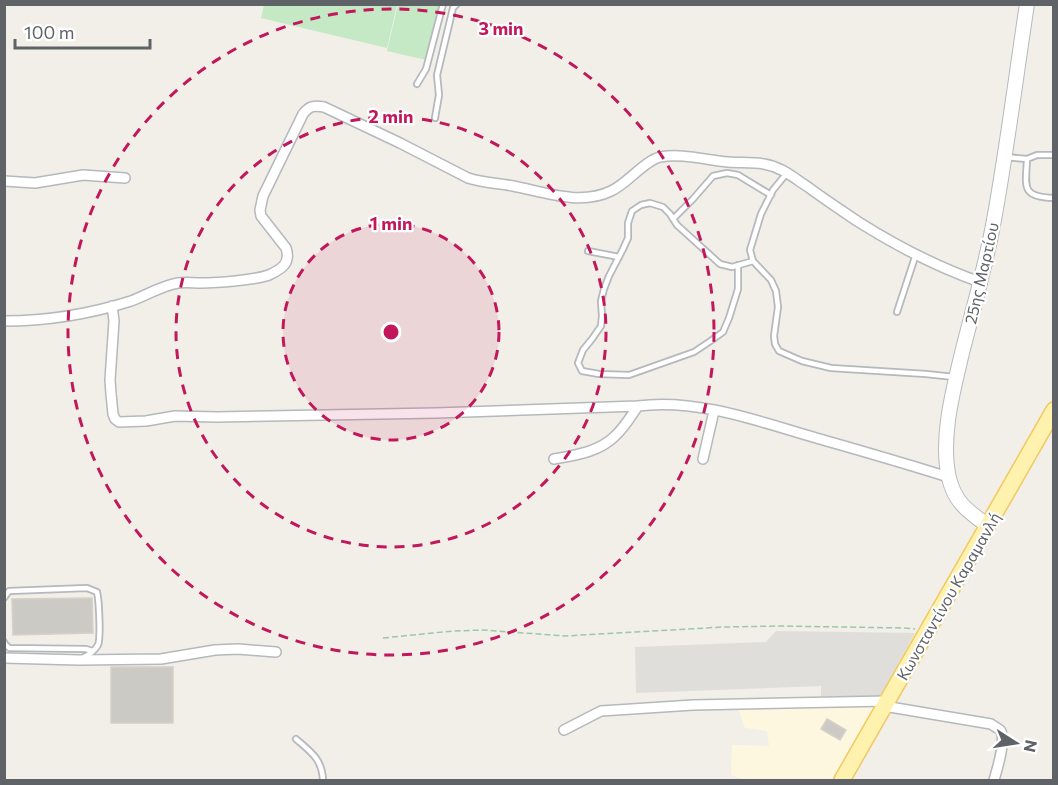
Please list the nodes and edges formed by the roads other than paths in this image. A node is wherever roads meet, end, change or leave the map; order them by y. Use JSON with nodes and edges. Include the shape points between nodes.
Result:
{"nodes":[{"id":1,"x":443,"y":4,"type":"edge"},
{"id":2,"x":457,"y":4,"type":"edge"},
{"id":3,"x":1027,"y":4,"type":"edge"},
{"id":4,"x":417,"y":84,"type":"dead end"},
{"id":5,"x":435,"y":118,"type":"dead end"},
{"id":6,"x":1053,"y":155,"type":"edge"},
{"id":7,"x":1004,"y":157,"type":"junction"},
{"id":8,"x":1027,"y":159,"type":"junction"},
{"id":9,"x":787,"y":173,"type":"junction"},
{"id":10,"x":125,"y":178,"type":"dead end"},
{"id":11,"x":4,"y":182,"type":"edge"},
{"id":12,"x":771,"y":195,"type":"junction"},
{"id":13,"x":1053,"y":198,"type":"edge"},
{"id":14,"x":673,"y":219,"type":"junction"},
{"id":15,"x":588,"y":251,"type":"dead end"},
{"id":16,"x":916,"y":254,"type":"junction"},
{"id":17,"x":619,"y":257,"type":"junction"},
{"id":18,"x":753,"y":261,"type":"junction"},
{"id":19,"x":738,"y":265,"type":"junction"},
{"id":20,"x":980,"y":282,"type":"junction"},
{"id":21,"x":112,"y":306,"type":"junction"},
{"id":22,"x":897,"y":312,"type":"dead end"},
{"id":23,"x":4,"y":321,"type":"edge"},
{"id":24,"x":956,"y":378,"type":"junction"},
{"id":25,"x":638,"y":406,"type":"junction"},
{"id":26,"x":1053,"y":410,"type":"edge"},
{"id":27,"x":714,"y":411,"type":"junction"},
{"id":28,"x":554,"y":459,"type":"dead end"},
{"id":29,"x":703,"y":459,"type":"dead end"},
{"id":30,"x":948,"y":477,"type":"junction"},
{"id":31,"x":988,"y":526,"type":"junction"},
{"id":32,"x":4,"y":598,"type":"edge"},
{"id":33,"x":4,"y":642,"type":"edge"},
{"id":34,"x":92,"y":651,"type":"junction"},
{"id":35,"x":276,"y":652,"type":"dead end"},
{"id":36,"x":4,"y":658,"type":"edge"},
{"id":37,"x":79,"y":660,"type":"junction"},
{"id":38,"x":886,"y":704,"type":"junction"},
{"id":39,"x":564,"y":730,"type":"dead end"},
{"id":40,"x":296,"y":739,"type":"dead end"},
{"id":41,"x":323,"y":780,"type":"edge"},
{"id":42,"x":842,"y":780,"type":"edge"},
{"id":43,"x":994,"y":780,"type":"edge"}],
"edges":[{"from":1,"to":4,"type":"lane","via":[[426,69]]},
{"from":2,"to":5,"type":"lane","via":[[437,75]]},
{"from":3,"to":7,"type":"main road","name":"25ης Μαρτίου"},
{"from":6,"to":8,"type":"lane","via":[[1037,154]]},
{"from":7,"to":8,"type":"lane"},
{"from":7,"to":20,"type":"main road","name":"25ης Μαρτίου"},
{"from":8,"to":13,"type":"lane","via":[[1027,190],[1032,195]]},
{"from":9,"to":12,"type":"lane"},
{"from":9,"to":16,"type":"street"},
{"from":9,"to":21,"type":"street","via":[[772,165],[689,156],[658,158],[605,194],[547,195],[468,178],[324,107],[312,106],[303,114],[261,204],[261,216],[286,248],[288,260],[284,265],[255,278],[174,284]]},
{"from":10,"to":11,"type":"street","via":[[83,174],[35,183]]},
{"from":12,"to":14,"type":"lane","via":[[738,175],[713,176]]},
{"from":12,"to":18,"type":"lane","via":[[750,250]]},
{"from":14,"to":17,"type":"lane","via":[[663,207],[650,203],[632,211],[628,238]]},
{"from":14,"to":19,"type":"lane","via":[[720,264]]},
{"from":15,"to":17,"type":"lane"},
{"from":16,"to":20,"type":"street"},
{"from":16,"to":22,"type":"lane"},
{"from":17,"to":19,"type":"lane","via":[[604,289],[601,326],[578,363],[582,371],[629,375],[694,352],[709,342],[723,332],[729,318],[738,289]]},
{"from":18,"to":19,"type":"lane"},
{"from":18,"to":24,"type":"lane","via":[[776,291],[774,336],[779,351],[831,368]]},
{"from":20,"to":24,"type":"main road","name":"25ης Μαρτίου"},
{"from":21,"to":23,"type":"street","via":[[57,318]]},
{"from":21,"to":25,"type":"street","via":[[111,394],[113,414],[119,422],[176,417]]},
{"from":24,"to":30,"type":"main road","name":"25ης Μαρτίου","via":[[946,438]]},
{"from":25,"to":27,"type":"street","via":[[680,405]]},
{"from":25,"to":28,"type":"street","via":[[616,436],[603,446]]},
{"from":26,"to":31,"type":"main road","name":"Κωνσταντίνου Καραμανλή"},
{"from":27,"to":29,"type":"street"},
{"from":27,"to":30,"type":"street"},
{"from":30,"to":31,"type":"main road","name":"25ης Μαρτίου","via":[[957,500]]},
{"from":31,"to":38,"type":"main road","name":"Κωνσταντίνου Καραμανλή"},
{"from":32,"to":34,"type":"lane","via":[[9,591],[87,588],[97,592],[99,644]]},
{"from":33,"to":34,"type":"lane","via":[[9,648]]},
{"from":34,"to":37,"type":"lane"},
{"from":35,"to":37,"type":"street","via":[[238,649],[161,658]]},
{"from":36,"to":37,"type":"street"},
{"from":38,"to":39,"type":"street","via":[[693,705],[601,711]]},
{"from":38,"to":42,"type":"main road","name":"Κωνσταντίνου Καραμανλή"},
{"from":38,"to":43,"type":"street","via":[[991,724],[999,729],[1002,742]]},
{"from":40,"to":41,"type":"lane","via":[[316,757]]}]}
